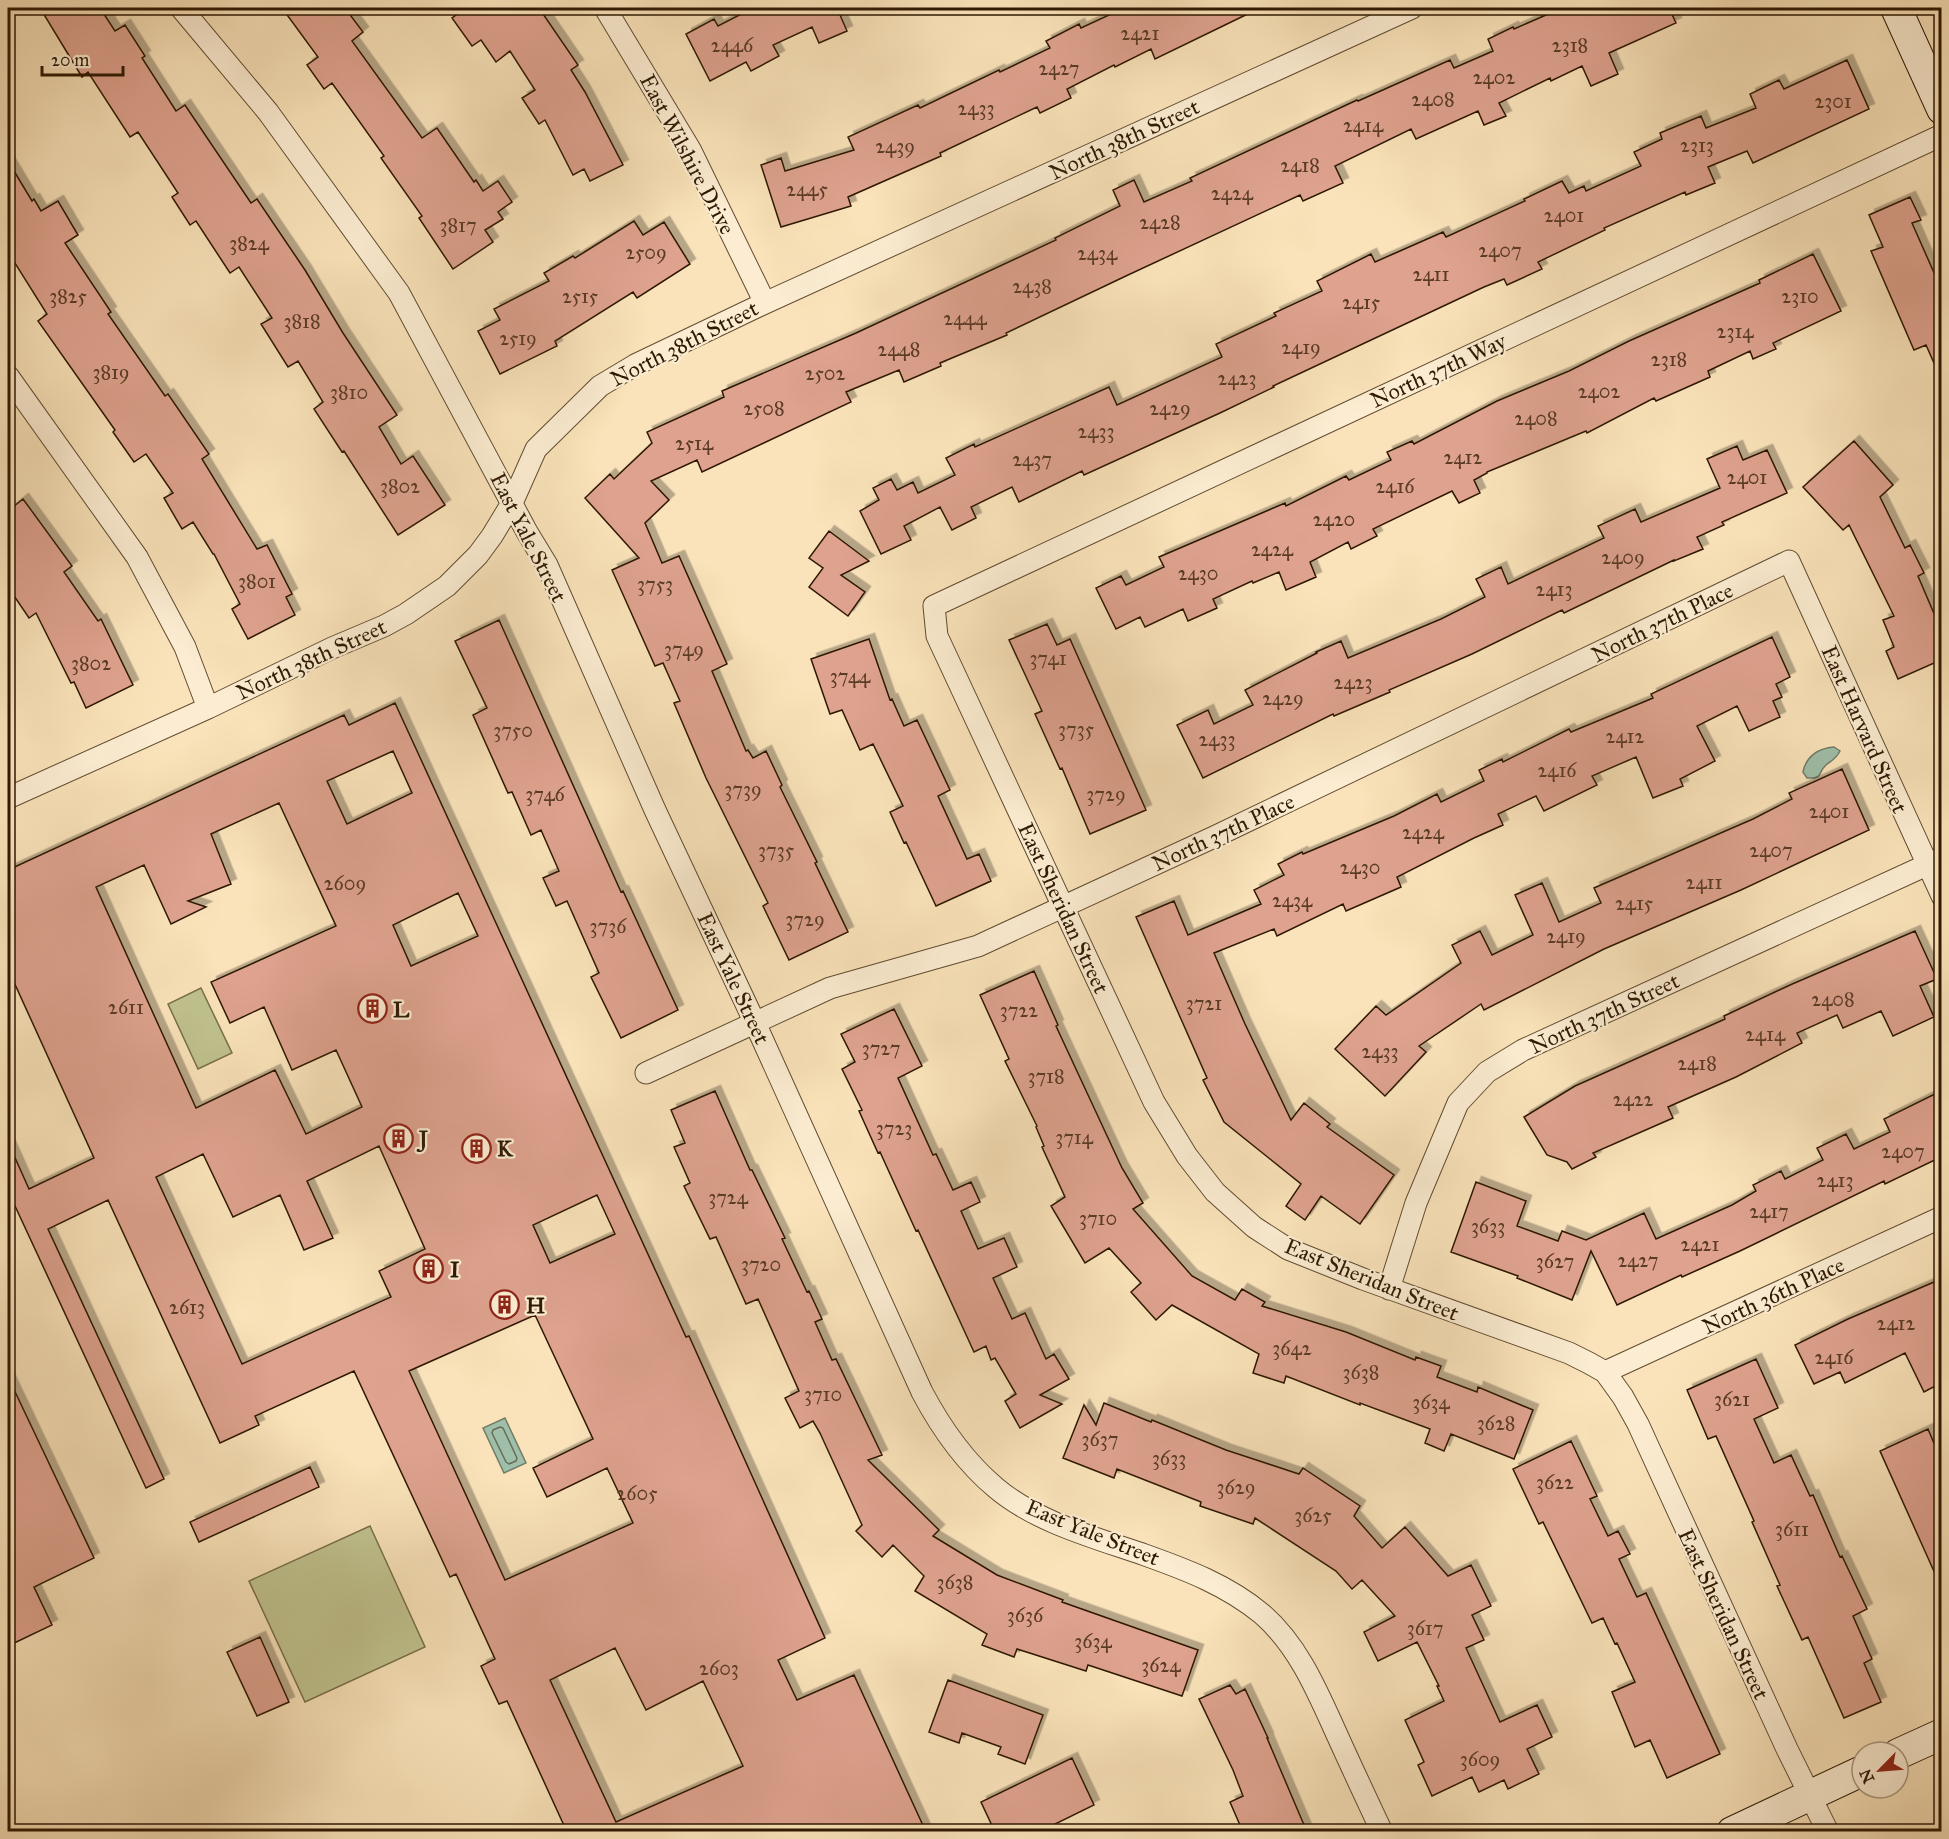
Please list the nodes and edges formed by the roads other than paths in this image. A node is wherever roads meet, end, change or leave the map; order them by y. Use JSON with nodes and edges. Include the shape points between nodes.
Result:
{"nodes":[{"id":1,"x":181,"y":8,"type":"edge"},
{"id":2,"x":1412,"y":8,"type":"edge"},
{"id":3,"x":1896,"y":8,"type":"edge"},
{"id":4,"x":611,"y":9,"type":"edge"},
{"id":5,"x":1941,"y":109,"type":"edge"},
{"id":6,"x":1941,"y":135,"type":"edge"},
{"id":7,"x":765,"y":303,"type":"junction"},
{"id":8,"x":8,"y":376,"type":"edge"},
{"id":9,"x":512,"y":503,"type":"junction"},
{"id":10,"x":1789,"y":561,"type":"joint"},
{"id":11,"x":933,"y":606,"type":"joint"},
{"id":12,"x":208,"y":708,"type":"junction"},
{"id":13,"x":8,"y":798,"type":"edge"},
{"id":14,"x":1934,"y":862,"type":"edge"},
{"id":15,"x":1941,"y":896,"type":"edge"},
{"id":16,"x":1063,"y":906,"type":"junction"},
{"id":17,"x":755,"y":1023,"type":"junction"},
{"id":18,"x":646,"y":1073,"type":"dead end"},
{"id":19,"x":1941,"y":1217,"type":"edge"},
{"id":20,"x":1389,"y":1289,"type":"junction"},
{"id":21,"x":1605,"y":1372,"type":"junction"},
{"id":22,"x":1941,"y":1734,"type":"edge"},
{"id":23,"x":1910,"y":1748,"type":"edge"},
{"id":24,"x":1850,"y":1776,"type":"edge"},
{"id":25,"x":1809,"y":1795,"type":"junction"},
{"id":26,"x":1382,"y":1832,"type":"edge"},
{"id":27,"x":1732,"y":1832,"type":"edge"},
{"id":28,"x":1827,"y":1832,"type":"edge"}],
"edges":[{"from":1,"to":9,"type":"street","name":"East Yale Street","via":[[268,112],[399,293]]},
{"from":2,"to":7,"type":"street","name":"North 38th Street"},
{"from":3,"to":5,"type":"main road"},
{"from":4,"to":7,"type":"street","name":"East Wilshire Drive","via":[[691,151]]},
{"from":6,"to":11,"type":"street","name":"North 37th Way"},
{"from":7,"to":9,"type":"street","name":"North 38th Street","via":[[635,365],[600,386],[536,449]]},
{"from":8,"to":12,"type":"street","via":[[137,557],[185,647]]},
{"from":9,"to":12,"type":"street","name":"North 38th Street","via":[[478,555],[447,586],[406,614]]},
{"from":9,"to":17,"type":"street","name":"East Yale Street","via":[[547,565]]},
{"from":10,"to":14,"type":"street","name":"East Harvard Street"},
{"from":10,"to":16,"type":"street","name":"North 37th Place"},
{"from":11,"to":16,"type":"street","name":"East Sheridan Street","via":[[937,636]]},
{"from":12,"to":13,"type":"street","name":"North 38th Street"},
{"from":14,"to":15,"type":"street","name":"East Harvard Street"},
{"from":14,"to":20,"type":"street","name":"North 37th Street","via":[[1523,1050],[1487,1072],[1458,1104],[1416,1203]]},
{"from":16,"to":17,"type":"street","name":"North 37th Place","via":[[978,946],[830,988]]},
{"from":16,"to":20,"type":"street","name":"East Sheridan Street","via":[[1154,1102],[1215,1192],[1254,1227],[1288,1249]]},
{"from":17,"to":18,"type":"street","name":"North 37th Place"},
{"from":17,"to":26,"type":"street","name":"East Yale Street","via":[[940,1426],[997,1489],[1036,1514],[1188,1570],[1226,1589],[1262,1614],[1290,1643],[1311,1681]]},
{"from":19,"to":21,"type":"street","name":"North 36th Place"},
{"from":20,"to":21,"type":"street","name":"East Sheridan Street","via":[[1569,1353]]},
{"from":21,"to":25,"type":"street","name":"East Sheridan Street","via":[[1638,1424]]},
{"from":22,"to":23,"type":"main road"},
{"from":24,"to":25,"type":"main road"},
{"from":25,"to":27,"type":"main road"},
{"from":25,"to":28,"type":"street","name":"East Sheridan Street"}]}
